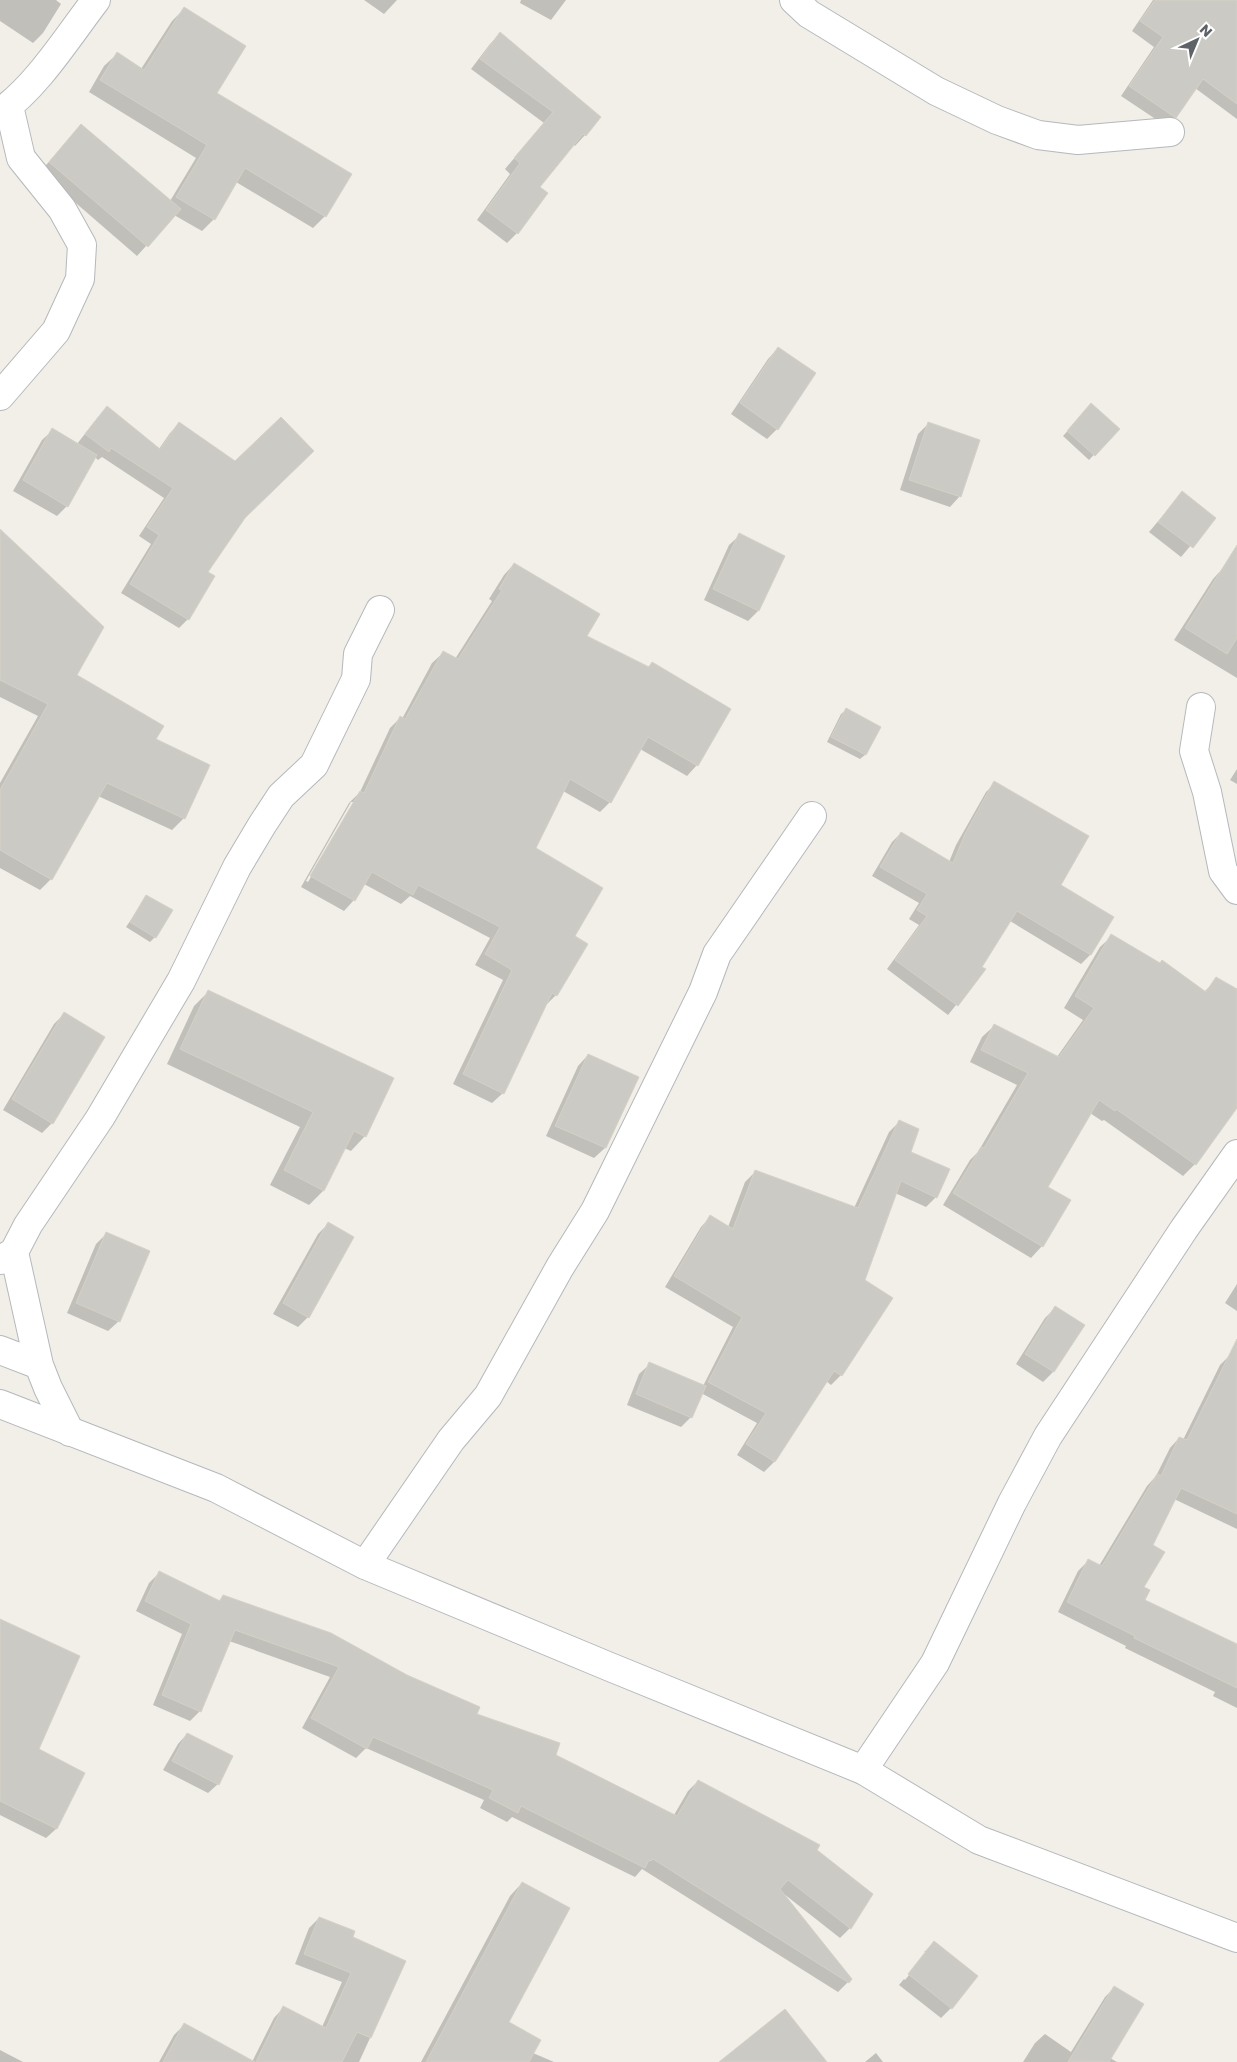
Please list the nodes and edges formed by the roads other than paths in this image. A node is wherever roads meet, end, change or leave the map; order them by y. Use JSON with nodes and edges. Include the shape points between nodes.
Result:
{"nodes":[{"id":1,"x":96,"y":0,"type":"edge"},
{"id":2,"x":794,"y":0,"type":"edge"},
{"id":3,"x":4,"y":109,"type":"edge"},
{"id":4,"x":1170,"y":132,"type":"dead end"},
{"id":5,"x":0,"y":396,"type":"edge"},
{"id":6,"x":380,"y":610,"type":"dead end"},
{"id":7,"x":1201,"y":707,"type":"dead end"},
{"id":8,"x":812,"y":816,"type":"dead end"},
{"id":9,"x":1237,"y":890,"type":"edge"},
{"id":10,"x":1237,"y":1154,"type":"edge"},
{"id":11,"x":7,"y":1256,"type":"edge"},
{"id":12,"x":0,"y":1350,"type":"edge"},
{"id":13,"x":39,"y":1365,"type":"junction"},
{"id":14,"x":0,"y":1404,"type":"edge"},
{"id":15,"x":70,"y":1432,"type":"junction"},
{"id":16,"x":365,"y":1565,"type":"junction"},
{"id":17,"x":863,"y":1770,"type":"junction"},
{"id":18,"x":1237,"y":1938,"type":"edge"}],
"edges":[{"from":1,"to":3,"type":"street","via":[[35,79]]},
{"from":2,"to":4,"type":"street","via":[[809,14],[936,92],[1038,135],[1078,140]]},
{"from":3,"to":5,"type":"street","via":[[21,158],[62,209],[82,245],[80,279],[56,331]]},
{"from":6,"to":11,"type":"street","via":[[358,654],[356,679],[314,765],[281,796],[262,825],[237,867],[181,981],[100,1118]]},
{"from":7,"to":9,"type":"street","via":[[1194,750],[1207,792],[1223,871]]},
{"from":8,"to":16,"type":"street","via":[[717,954],[703,992],[595,1211],[488,1396],[451,1440]]},
{"from":10,"to":17,"type":"street","via":[[1048,1436],[1012,1503],[936,1663]]},
{"from":11,"to":13,"type":"street"},
{"from":12,"to":13,"type":"street"},
{"from":13,"to":15,"type":"street"},
{"from":14,"to":15,"type":"street"},
{"from":15,"to":16,"type":"street","via":[[216,1488]]},
{"from":16,"to":17,"type":"street"},
{"from":17,"to":18,"type":"street","via":[[979,1840]]}]}
